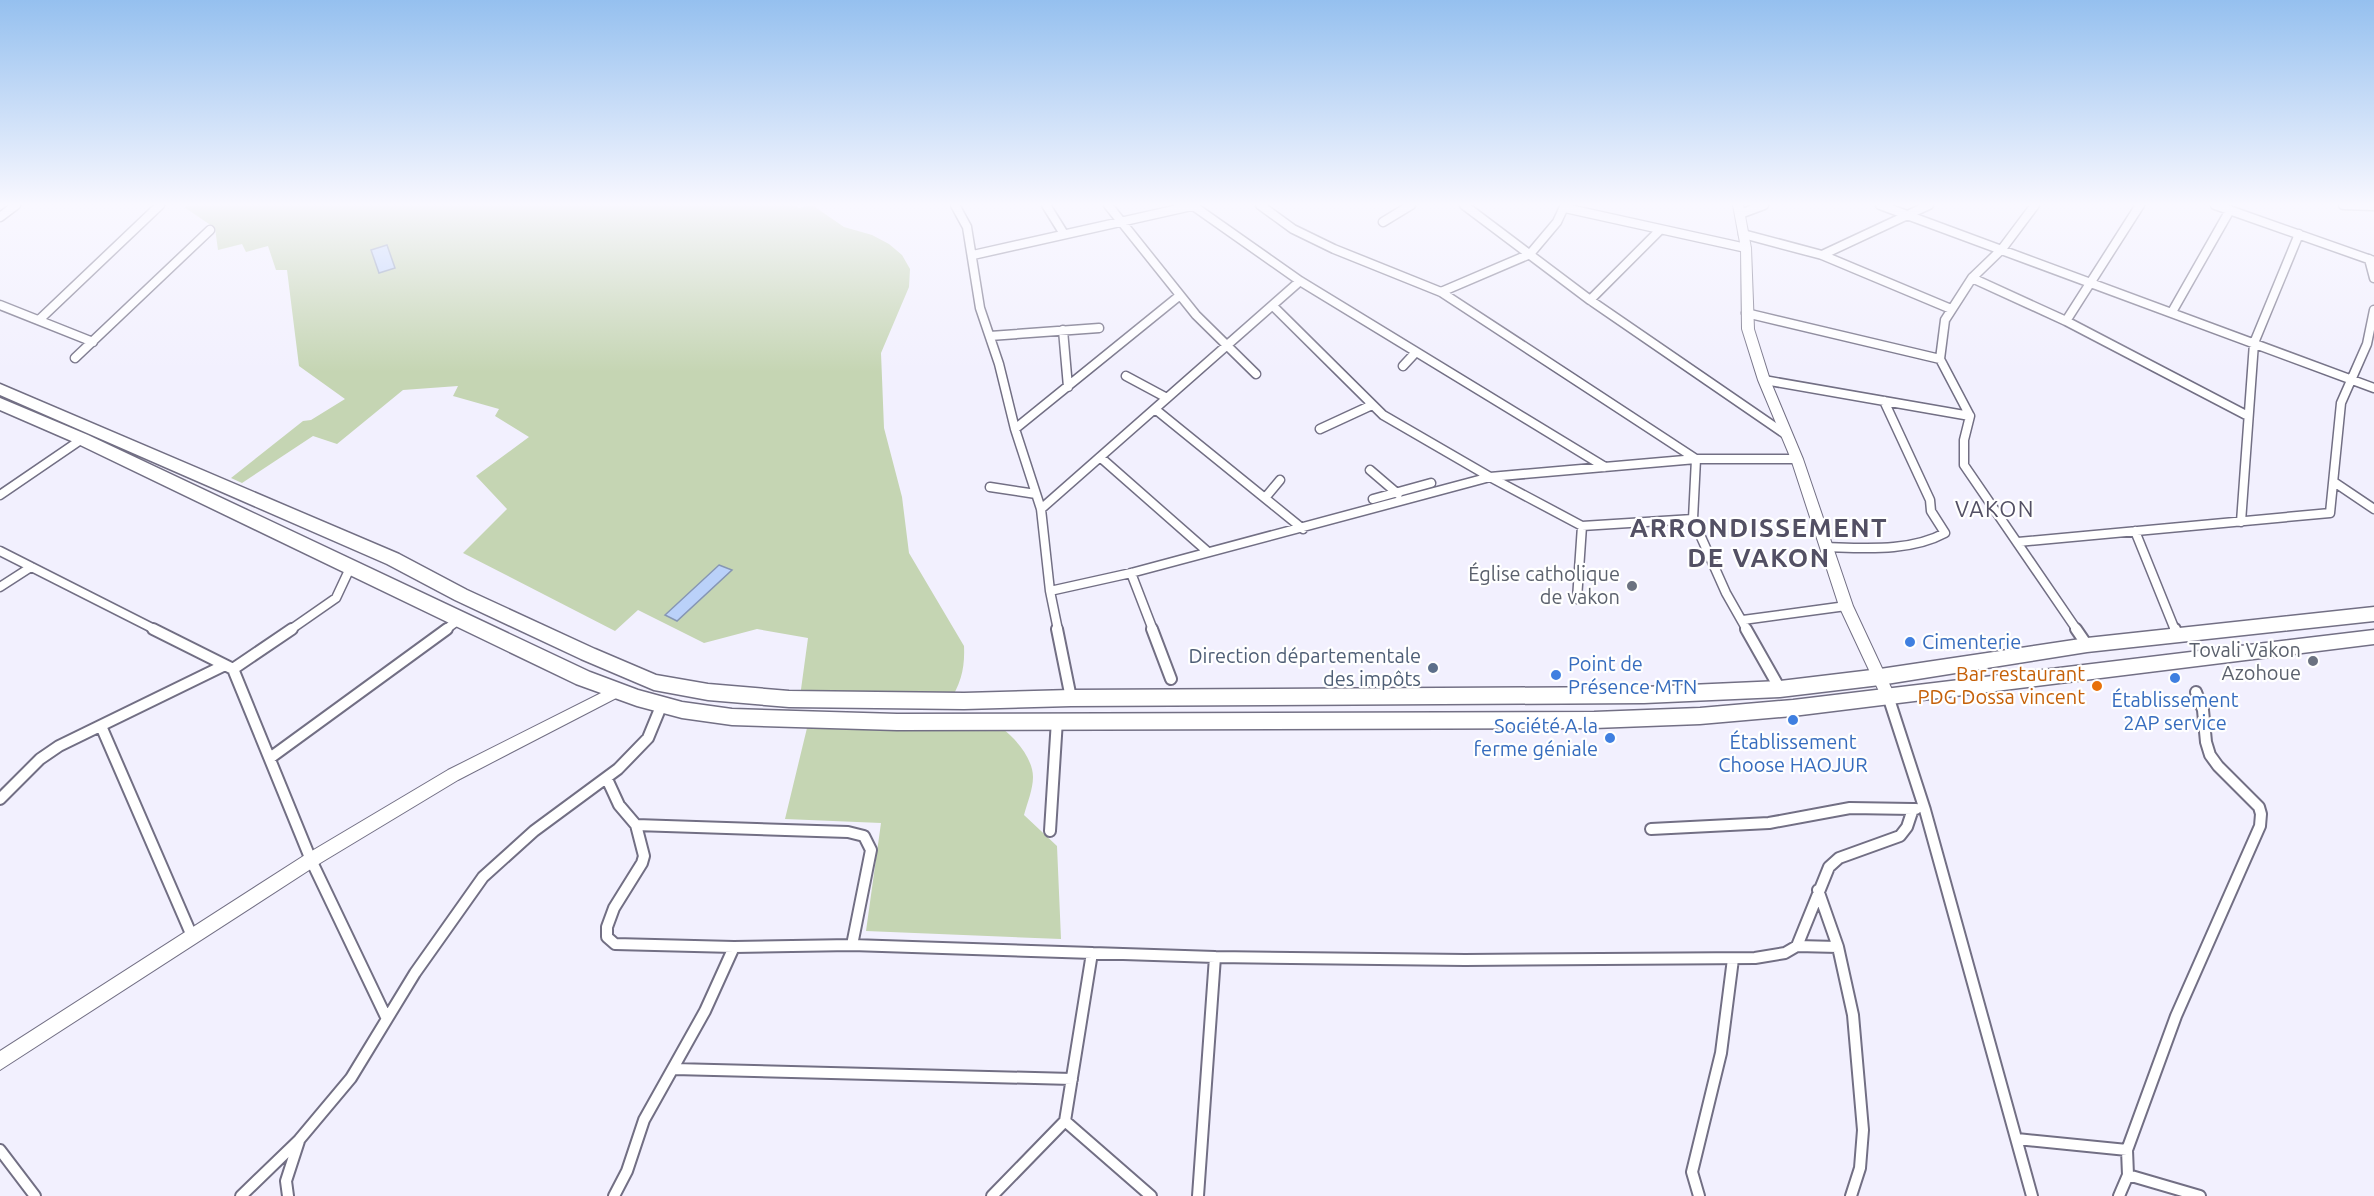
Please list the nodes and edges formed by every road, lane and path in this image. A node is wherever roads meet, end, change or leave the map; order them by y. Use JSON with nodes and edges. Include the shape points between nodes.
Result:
{"nodes":[{"id":1,"x":2372,"y":260,"type":"edge"},
{"id":2,"x":101,"y":261,"type":"edge"},
{"id":3,"x":178,"y":261,"type":"edge"},
{"id":4,"x":974,"y":261,"type":"edge"},
{"id":5,"x":1152,"y":261,"type":"edge"},
{"id":6,"x":1272,"y":261,"type":"edge"},
{"id":7,"x":1363,"y":261,"type":"edge"},
{"id":8,"x":1514,"y":261,"type":"edge"},
{"id":9,"x":1539,"y":261,"type":"edge"},
{"id":10,"x":1629,"y":261,"type":"edge"},
{"id":11,"x":1746,"y":261,"type":"edge"},
{"id":12,"x":1836,"y":261,"type":"edge"},
{"id":13,"x":1990,"y":261,"type":"edge"},
{"id":14,"x":2033,"y":261,"type":"edge"},
{"id":15,"x":2105,"y":261,"type":"edge"},
{"id":16,"x":2201,"y":261,"type":"edge"},
{"id":17,"x":2288,"y":261,"type":"edge"},
{"id":18,"x":1972,"y":278,"type":"junction"},
{"id":19,"x":2374,"y":278,"type":"edge"},
{"id":20,"x":1300,"y":281,"type":"junction"},
{"id":21,"x":2092,"y":283,"type":"junction"},
{"id":22,"x":1441,"y":292,"type":"junction"},
{"id":23,"x":1179,"y":296,"type":"junction"},
{"id":24,"x":1590,"y":300,"type":"junction"},
{"id":25,"x":0,"y":305,"type":"edge"},
{"id":26,"x":1273,"y":306,"type":"junction"},
{"id":27,"x":1951,"y":309,"type":"junction"},
{"id":28,"x":2374,"y":310,"type":"edge"},
{"id":29,"x":2172,"y":312,"type":"junction"},
{"id":30,"x":1746,"y":313,"type":"junction"},
{"id":31,"x":39,"y":320,"type":"junction"},
{"id":32,"x":2066,"y":321,"type":"junction"},
{"id":33,"x":1099,"y":328,"type":"dead end"},
{"id":34,"x":1064,"y":330,"type":"junction"},
{"id":35,"x":990,"y":336,"type":"junction"},
{"id":36,"x":93,"y":342,"type":"junction"},
{"id":37,"x":2254,"y":343,"type":"junction"},
{"id":38,"x":2370,"y":345,"type":"edge"},
{"id":39,"x":1224,"y":348,"type":"junction"},
{"id":40,"x":1416,"y":352,"type":"junction"},
{"id":41,"x":75,"y":358,"type":"dead end"},
{"id":42,"x":1940,"y":359,"type":"junction"},
{"id":43,"x":1403,"y":366,"type":"dead end"},
{"id":44,"x":1256,"y":374,"type":"dead end"},
{"id":45,"x":1125,"y":376,"type":"dead end"},
{"id":46,"x":2351,"y":379,"type":"junction"},
{"id":47,"x":1764,"y":380,"type":"junction"},
{"id":48,"x":1068,"y":387,"type":"junction"},
{"id":49,"x":2374,"y":388,"type":"edge"},
{"id":50,"x":0,"y":389,"type":"edge"},
{"id":51,"x":1167,"y":398,"type":"junction"},
{"id":52,"x":1884,"y":401,"type":"junction"},
{"id":53,"x":0,"y":404,"type":"edge"},
{"id":54,"x":1372,"y":405,"type":"junction"},
{"id":55,"x":1155,"y":409,"type":"junction"},
{"id":56,"x":1970,"y":416,"type":"junction"},
{"id":57,"x":2248,"y":416,"type":"junction"},
{"id":58,"x":1015,"y":429,"type":"junction"},
{"id":59,"x":1320,"y":429,"type":"dead end"},
{"id":60,"x":1788,"y":436,"type":"junction"},
{"id":61,"x":82,"y":439,"type":"junction"},
{"id":62,"x":1100,"y":457,"type":"junction"},
{"id":63,"x":1696,"y":459,"type":"junction"},
{"id":64,"x":1797,"y":459,"type":"junction"},
{"id":65,"x":1605,"y":467,"type":"junction"},
{"id":66,"x":1370,"y":470,"type":"dead end"},
{"id":67,"x":1490,"y":477,"type":"junction"},
{"id":68,"x":1280,"y":480,"type":"dead end"},
{"id":69,"x":2334,"y":482,"type":"junction"},
{"id":70,"x":1431,"y":483,"type":"dead end"},
{"id":71,"x":990,"y":488,"type":"dead end"},
{"id":72,"x":1397,"y":493,"type":"junction"},
{"id":73,"x":1036,"y":494,"type":"junction"},
{"id":74,"x":0,"y":495,"type":"edge"},
{"id":75,"x":1265,"y":498,"type":"junction"},
{"id":76,"x":1373,"y":499,"type":"dead end"},
{"id":77,"x":1405,"y":499,"type":"junction"},
{"id":78,"x":1041,"y":509,"type":"junction"},
{"id":79,"x":2374,"y":509,"type":"edge"},
{"id":80,"x":1693,"y":519,"type":"junction"},
{"id":81,"x":2241,"y":522,"type":"junction"},
{"id":82,"x":1582,"y":526,"type":"junction"},
{"id":83,"x":1303,"y":529,"type":"junction"},
{"id":84,"x":2135,"y":531,"type":"junction"},
{"id":85,"x":2018,"y":542,"type":"junction"},
{"id":86,"x":1826,"y":547,"type":"junction"},
{"id":87,"x":0,"y":551,"type":"edge"},
{"id":88,"x":1208,"y":552,"type":"junction"},
{"id":89,"x":351,"y":566,"type":"junction"},
{"id":90,"x":31,"y":567,"type":"junction"},
{"id":91,"x":1131,"y":573,"type":"junction"},
{"id":92,"x":0,"y":586,"type":"edge"},
{"id":93,"x":1050,"y":591,"type":"junction"},
{"id":94,"x":1577,"y":599,"type":"dead end"},
{"id":95,"x":1846,"y":606,"type":"junction"},
{"id":96,"x":2374,"y":614,"type":"edge"},
{"id":97,"x":460,"y":618,"type":"junction"},
{"id":98,"x":1743,"y":620,"type":"junction"},
{"id":99,"x":2177,"y":634,"type":"junction"},
{"id":100,"x":2374,"y":638,"type":"edge"},
{"id":101,"x":2087,"y":645,"type":"junction"},
{"id":102,"x":229,"y":667,"type":"junction"},
{"id":103,"x":1880,"y":677,"type":"junction"},
{"id":104,"x":1171,"y":679,"type":"dead end"},
{"id":105,"x":1780,"y":689,"type":"junction"},
{"id":106,"x":619,"y":690,"type":"junction"},
{"id":107,"x":2196,"y":692,"type":"dead end"},
{"id":108,"x":1888,"y":696,"type":"junction"},
{"id":109,"x":1071,"y":698,"type":"junction"},
{"id":110,"x":663,"y":704,"type":"junction"},
{"id":111,"x":1057,"y":720,"type":"junction"},
{"id":112,"x":101,"y":726,"type":"junction"},
{"id":113,"x":270,"y":758,"type":"junction"},
{"id":114,"x":607,"y":779,"type":"junction"},
{"id":115,"x":0,"y":800,"type":"edge"},
{"id":116,"x":1919,"y":810,"type":"junction"},
{"id":117,"x":636,"y":825,"type":"junction"},
{"id":118,"x":1651,"y":829,"type":"dead end"},
{"id":119,"x":1050,"y":831,"type":"dead end"},
{"id":120,"x":311,"y":860,"type":"junction"},
{"id":121,"x":1818,"y":890,"type":"junction"},
{"id":122,"x":192,"y":936,"type":"junction"},
{"id":123,"x":852,"y":945,"type":"junction"},
{"id":124,"x":1797,"y":946,"type":"junction"},
{"id":125,"x":734,"y":947,"type":"junction"},
{"id":126,"x":1838,"y":947,"type":"junction"},
{"id":127,"x":1092,"y":953,"type":"junction"},
{"id":128,"x":1215,"y":957,"type":"junction"},
{"id":129,"x":1733,"y":959,"type":"junction"},
{"id":130,"x":387,"y":1019,"type":"junction"},
{"id":131,"x":0,"y":1061,"type":"edge"},
{"id":132,"x":674,"y":1069,"type":"junction"},
{"id":133,"x":1072,"y":1079,"type":"junction"},
{"id":134,"x":1065,"y":1121,"type":"junction"},
{"id":135,"x":2017,"y":1139,"type":"junction"},
{"id":136,"x":299,"y":1140,"type":"junction"},
{"id":137,"x":0,"y":1150,"type":"edge"},
{"id":138,"x":2127,"y":1150,"type":"junction"},
{"id":139,"x":2128,"y":1175,"type":"junction"},
{"id":140,"x":35,"y":1196,"type":"edge"},
{"id":141,"x":241,"y":1196,"type":"edge"},
{"id":142,"x":288,"y":1196,"type":"edge"},
{"id":143,"x":614,"y":1196,"type":"edge"},
{"id":144,"x":992,"y":1196,"type":"edge"},
{"id":145,"x":1151,"y":1196,"type":"edge"},
{"id":146,"x":1198,"y":1196,"type":"edge"},
{"id":147,"x":1699,"y":1196,"type":"edge"},
{"id":148,"x":1851,"y":1196,"type":"edge"},
{"id":149,"x":2032,"y":1196,"type":"edge"},
{"id":150,"x":2119,"y":1196,"type":"edge"},
{"id":151,"x":2200,"y":1196,"type":"edge"}],
"edges":[{"from":1,"to":19,"type":"street"},
{"from":2,"to":31,"type":"street"},
{"from":3,"to":36,"type":"street"},
{"from":4,"to":35,"type":"street","via":[[980,308]]},
{"from":5,"to":23,"type":"street"},
{"from":6,"to":20,"type":"street"},
{"from":7,"to":22,"type":"street"},
{"from":8,"to":22,"type":"street"},
{"from":9,"to":24,"type":"street"},
{"from":10,"to":24,"type":"street"},
{"from":11,"to":30,"type":"main road"},
{"from":12,"to":27,"type":"street"},
{"from":13,"to":18,"type":"street"},
{"from":14,"to":21,"type":"street"},
{"from":15,"to":21,"type":"street"},
{"from":16,"to":29,"type":"street"},
{"from":17,"to":37,"type":"street"},
{"from":18,"to":27,"type":"street"},
{"from":18,"to":32,"type":"street"},
{"from":20,"to":26,"type":"street"},
{"from":20,"to":40,"type":"street"},
{"from":21,"to":29,"type":"street"},
{"from":21,"to":32,"type":"street"},
{"from":22,"to":63,"type":"street"},
{"from":23,"to":39,"type":"street"},
{"from":23,"to":48,"type":"street"},
{"from":24,"to":60,"type":"street"},
{"from":25,"to":31,"type":"street"},
{"from":26,"to":39,"type":"street"},
{"from":26,"to":54,"type":"street"},
{"from":27,"to":42,"type":"street","via":[[1945,320]]},
{"from":28,"to":38,"type":"street"},
{"from":29,"to":37,"type":"street"},
{"from":30,"to":42,"type":"street"},
{"from":30,"to":47,"type":"main road"},
{"from":31,"to":36,"type":"street"},
{"from":32,"to":57,"type":"street"},
{"from":33,"to":34,"type":"street"},
{"from":34,"to":35,"type":"street"},
{"from":34,"to":48,"type":"street"},
{"from":35,"to":58,"type":"street"},
{"from":36,"to":41,"type":"street"},
{"from":37,"to":46,"type":"street"},
{"from":37,"to":57,"type":"street"},
{"from":38,"to":46,"type":"street"},
{"from":39,"to":44,"type":"street"},
{"from":39,"to":51,"type":"street"},
{"from":40,"to":43,"type":"street"},
{"from":40,"to":65,"type":"street"},
{"from":42,"to":56,"type":"street"},
{"from":45,"to":51,"type":"street"},
{"from":46,"to":49,"type":"street"},
{"from":46,"to":69,"type":"street","via":[[2341,403]]},
{"from":47,"to":52,"type":"street"},
{"from":47,"to":60,"type":"main road"},
{"from":48,"to":58,"type":"street"},
{"from":50,"to":109,"type":"highway","via":[[393,559],[512,619],[654,682],[708,692],[789,699]]},
{"from":51,"to":55,"type":"street"},
{"from":52,"to":56,"type":"street"},
{"from":52,"to":86,"type":"street","via":[[1932,511],[1946,533],[1893,546]]},
{"from":53,"to":61,"type":"highway"},
{"from":54,"to":59,"type":"street"},
{"from":54,"to":67,"type":"street"},
{"from":55,"to":62,"type":"street"},
{"from":55,"to":75,"type":"street"},
{"from":56,"to":85,"type":"street","via":[[1962,456],[1964,465]]},
{"from":57,"to":81,"type":"street"},
{"from":58,"to":73,"type":"street"},
{"from":60,"to":64,"type":"main road"},
{"from":61,"to":74,"type":"street"},
{"from":61,"to":89,"type":"highway"},
{"from":62,"to":78,"type":"street"},
{"from":62,"to":88,"type":"street"},
{"from":63,"to":64,"type":"street"},
{"from":63,"to":65,"type":"street"},
{"from":63,"to":80,"type":"street"},
{"from":64,"to":86,"type":"main road"},
{"from":65,"to":67,"type":"street"},
{"from":66,"to":72,"type":"street"},
{"from":67,"to":77,"type":"street"},
{"from":67,"to":82,"type":"street"},
{"from":68,"to":75,"type":"street"},
{"from":69,"to":79,"type":"street"},
{"from":69,"to":81,"type":"street","via":[[2330,513]]},
{"from":70,"to":72,"type":"street"},
{"from":71,"to":73,"type":"street"},
{"from":72,"to":76,"type":"street"},
{"from":72,"to":77,"type":"street"},
{"from":73,"to":78,"type":"street"},
{"from":75,"to":83,"type":"street"},
{"from":77,"to":83,"type":"street"},
{"from":78,"to":93,"type":"street"},
{"from":80,"to":82,"type":"street"},
{"from":80,"to":98,"type":"street","via":[[1726,593]]},
{"from":81,"to":84,"type":"street"},
{"from":82,"to":94,"type":"street"},
{"from":83,"to":88,"type":"street"},
{"from":84,"to":85,"type":"street"},
{"from":84,"to":99,"type":"street"},
{"from":85,"to":101,"type":"street"},
{"from":86,"to":95,"type":"main road"},
{"from":87,"to":90,"type":"street"},
{"from":88,"to":91,"type":"street"},
{"from":89,"to":97,"type":"highway"},
{"from":89,"to":102,"type":"street","via":[[336,598]]},
{"from":90,"to":92,"type":"street"},
{"from":90,"to":102,"type":"street"},
{"from":91,"to":93,"type":"street"},
{"from":91,"to":104,"type":"street"},
{"from":93,"to":109,"type":"street"},
{"from":95,"to":98,"type":"street"},
{"from":95,"to":103,"type":"main road"},
{"from":96,"to":99,"type":"highway"},
{"from":97,"to":106,"type":"highway","via":[[583,678]]},
{"from":97,"to":113,"type":"street"},
{"from":98,"to":105,"type":"street"},
{"from":99,"to":101,"type":"highway"},
{"from":100,"to":108,"type":"highway"},
{"from":101,"to":103,"type":"highway"},
{"from":102,"to":112,"type":"street"},
{"from":102,"to":113,"type":"street"},
{"from":103,"to":105,"type":"highway"},
{"from":103,"to":108,"type":"main road"},
{"from":105,"to":109,"type":"highway","via":[[1597,697]]},
{"from":106,"to":110,"type":"highway"},
{"from":106,"to":120,"type":"main road","via":[[453,775]]},
{"from":107,"to":138,"type":"street","via":[[2202,709],[2203,733],[2214,762],[2258,804],[2262,813],[2260,826],[2175,1016]]},
{"from":108,"to":111,"type":"highway","via":[[1740,713],[1604,720]]},
{"from":108,"to":116,"type":"street"},
{"from":110,"to":111,"type":"highway","via":[[732,717],[897,722]]},
{"from":110,"to":114,"type":"street","via":[[648,738]]},
{"from":111,"to":119,"type":"street"},
{"from":112,"to":115,"type":"street","via":[[49,752]]},
{"from":112,"to":122,"type":"street"},
{"from":113,"to":120,"type":"street"},
{"from":114,"to":117,"type":"street","via":[[619,805]]},
{"from":114,"to":130,"type":"street","via":[[534,831],[483,877]]},
{"from":116,"to":118,"type":"street","via":[[1850,808],[1769,824]]},
{"from":116,"to":121,"type":"street","via":[[1900,836],[1839,858],[1828,867]]},
{"from":116,"to":135,"type":"street"},
{"from":117,"to":123,"type":"street","via":[[848,832],[864,836],[871,850]]},
{"from":117,"to":125,"type":"street","via":[[644,860],[612,911],[606,926],[607,937],[615,945]]},
{"from":120,"to":122,"type":"main road"},
{"from":120,"to":130,"type":"street"},
{"from":121,"to":124,"type":"street"},
{"from":121,"to":126,"type":"street"},
{"from":122,"to":131,"type":"main road"},
{"from":123,"to":125,"type":"street"},
{"from":123,"to":127,"type":"street"},
{"from":124,"to":126,"type":"street"},
{"from":124,"to":129,"type":"street","via":[[1785,953]]},
{"from":125,"to":132,"type":"street"},
{"from":126,"to":148,"type":"street","via":[[1853,1015],[1863,1130],[1860,1168]]},
{"from":127,"to":128,"type":"street"},
{"from":127,"to":133,"type":"street"},
{"from":128,"to":129,"type":"street"},
{"from":128,"to":146,"type":"street"},
{"from":129,"to":147,"type":"street","via":[[1721,1053],[1692,1172]]},
{"from":130,"to":136,"type":"street","via":[[351,1078]]},
{"from":132,"to":133,"type":"street"},
{"from":132,"to":143,"type":"street","via":[[644,1120]]},
{"from":133,"to":134,"type":"street"},
{"from":134,"to":144,"type":"street"},
{"from":134,"to":145,"type":"street"},
{"from":135,"to":138,"type":"street"},
{"from":135,"to":149,"type":"street"},
{"from":136,"to":141,"type":"street"},
{"from":136,"to":142,"type":"street","via":[[286,1181]]},
{"from":137,"to":140,"type":"street"},
{"from":138,"to":139,"type":"street"},
{"from":139,"to":150,"type":"street"},
{"from":139,"to":151,"type":"street"}]}
